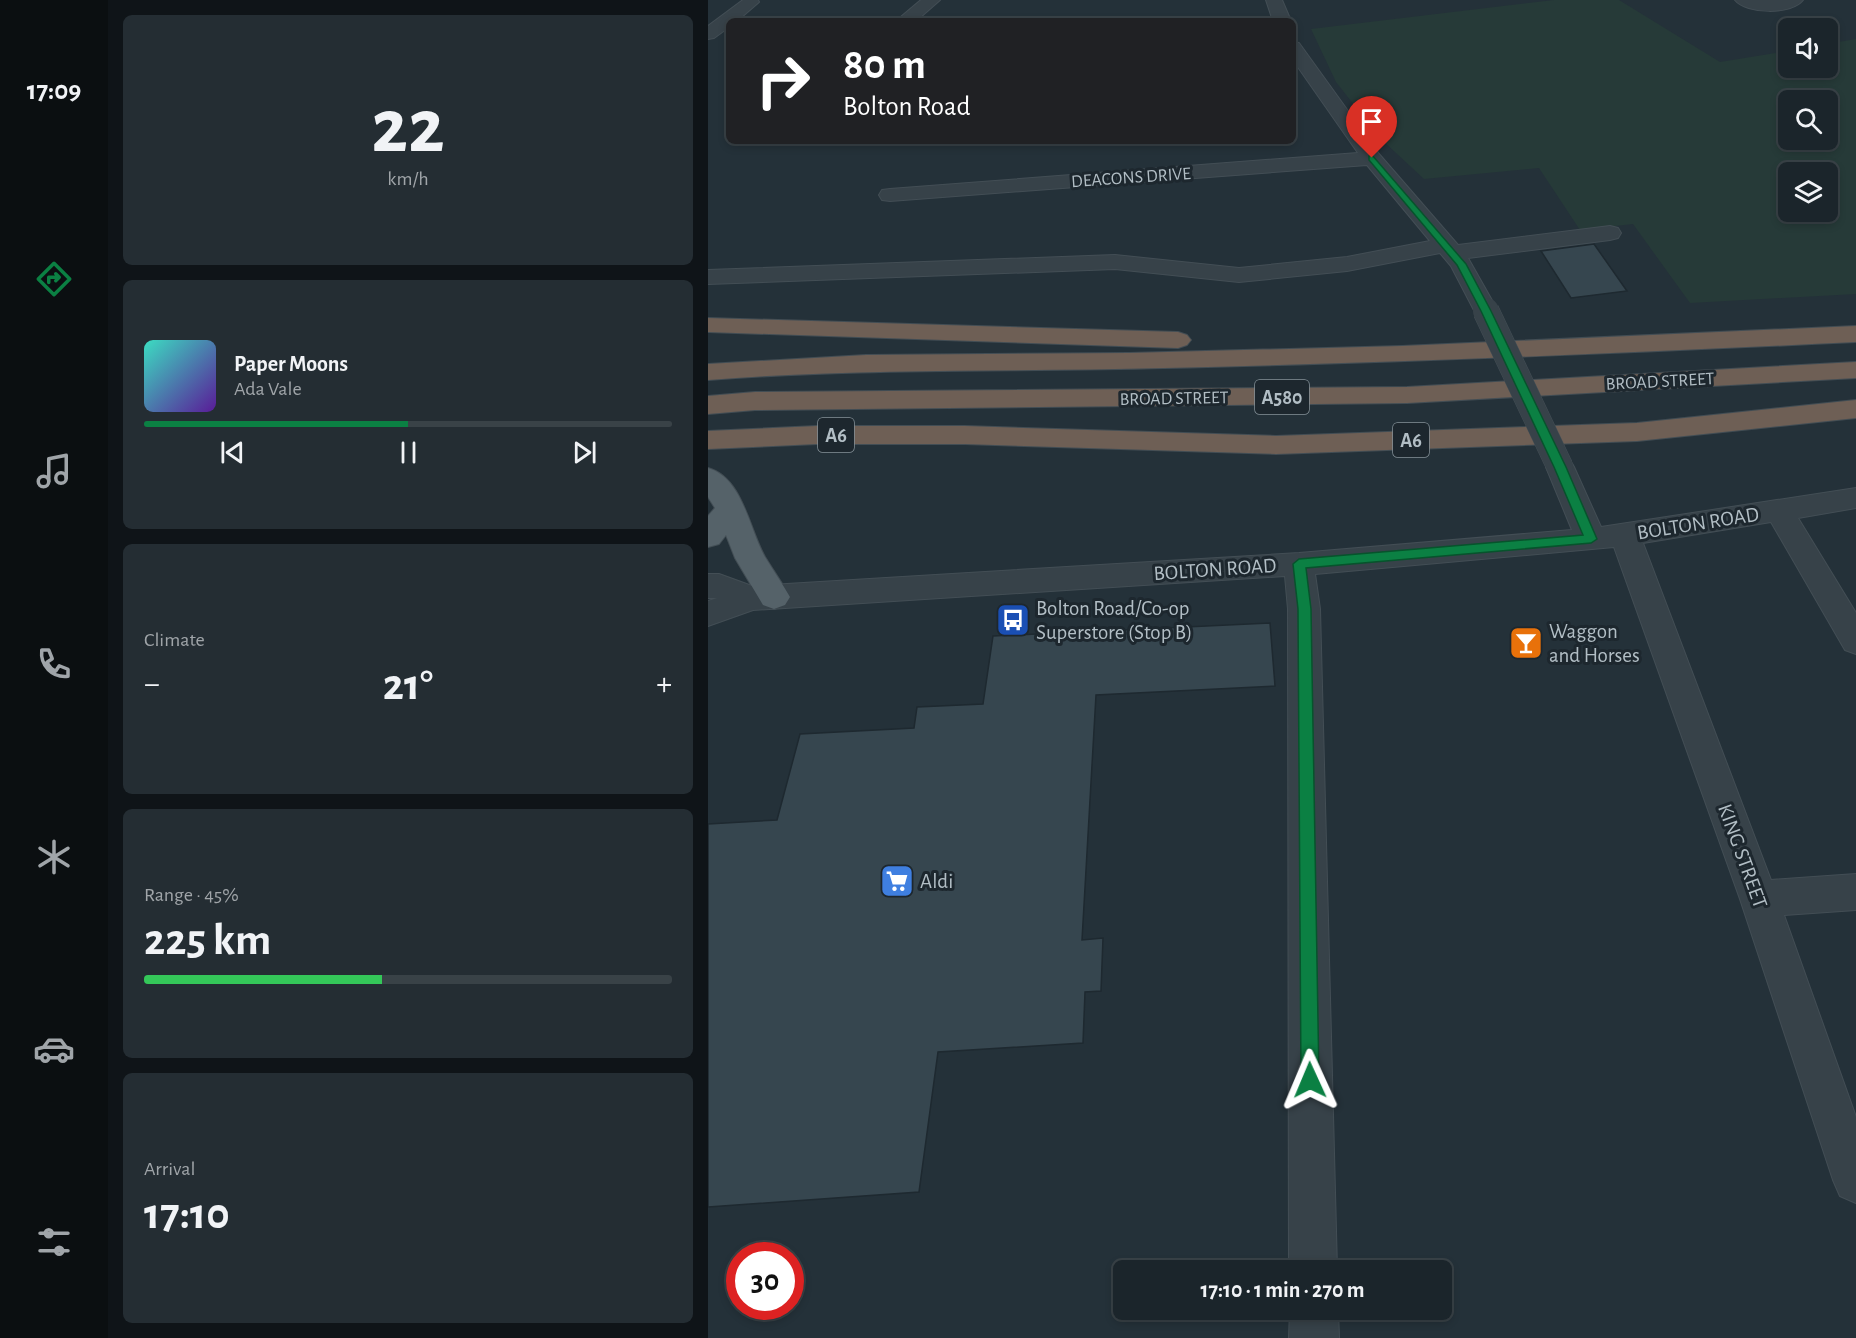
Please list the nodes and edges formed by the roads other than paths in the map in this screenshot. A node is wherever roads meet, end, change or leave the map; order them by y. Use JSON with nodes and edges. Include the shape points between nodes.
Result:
{"nodes":[{"id":1,"x":732,"y":0,"type":"edge"},
{"id":2,"x":932,"y":0,"type":"edge"},
{"id":3,"x":1274,"y":0,"type":"edge"},
{"id":4,"x":1743,"y":0,"type":"edge"},
{"id":5,"x":1795,"y":0,"type":"edge"},
{"id":6,"x":730,"y":18,"type":"edge"},
{"id":7,"x":909,"y":18,"type":"edge"},
{"id":8,"x":1281,"y":18,"type":"edge"},
{"id":9,"x":726,"y":21,"type":"edge"},
{"id":10,"x":708,"y":34,"type":"edge"},
{"id":11,"x":1296,"y":51,"type":"edge"},
{"id":12,"x":1372,"y":158,"type":"junction"},
{"id":13,"x":890,"y":195,"type":"dead end"},
{"id":14,"x":1610,"y":233,"type":"dead end"},
{"id":15,"x":1449,"y":249,"type":"junction"},
{"id":16,"x":708,"y":277,"type":"edge"},
{"id":17,"x":708,"y":325,"type":"edge"},
{"id":18,"x":1856,"y":334,"type":"edge"},
{"id":19,"x":1398,"y":353,"type":"junction"},
{"id":20,"x":1856,"y":370,"type":"edge"},
{"id":21,"x":708,"y":372,"type":"edge"},
{"id":22,"x":708,"y":405,"type":"edge"},
{"id":23,"x":1856,"y":409,"type":"edge"},
{"id":24,"x":708,"y":440,"type":"edge"},
{"id":25,"x":708,"y":478,"type":"edge"},
{"id":26,"x":1856,"y":498,"type":"edge"},
{"id":27,"x":729,"y":510,"type":"junction"},
{"id":28,"x":1779,"y":510,"type":"junction"},
{"id":29,"x":708,"y":536,"type":"edge"},
{"id":30,"x":1608,"y":537,"type":"junction"},
{"id":31,"x":1299,"y":564,"type":"junction"},
{"id":32,"x":708,"y":586,"type":"edge"},
{"id":33,"x":762,"y":598,"type":"junction"},
{"id":34,"x":708,"y":614,"type":"edge"},
{"id":35,"x":1856,"y":641,"type":"edge"},
{"id":36,"x":1856,"y":892,"type":"edge"},
{"id":37,"x":1760,"y":899,"type":"junction"},
{"id":38,"x":1856,"y":1180,"type":"edge"},
{"id":39,"x":1313,"y":1260,"type":"edge"},
{"id":40,"x":1314,"y":1320,"type":"edge"},
{"id":41,"x":1314,"y":1338,"type":"edge"}],
"edges":[{"from":1,"to":6,"type":"street","via":[[751,2]]},
{"from":2,"to":7,"type":"street"},
{"from":3,"to":8,"type":"street"},
{"from":4,"to":5,"type":"street","via":[[1767,6]]},
{"from":9,"to":10,"type":"street"},
{"from":11,"to":12,"type":"street","name":"KING STREET"},
{"from":12,"to":13,"type":"street","name":"DEACONS DRIVE"},
{"from":12,"to":15,"type":"street","name":"KING STREET"},
{"from":14,"to":15,"type":"street"},
{"from":15,"to":16,"type":"street","via":[[1239,275],[1115,262]]},
{"from":15,"to":30,"type":"street","name":"KING STREET","bridge":true,"via":[[1486,311],[1560,467]]},
{"from":17,"to":19,"type":"highway","via":[[1126,337]]},
{"from":18,"to":19,"type":"highway","name":"BROAD STREET"},
{"from":19,"to":21,"type":"highway","name":"BROAD STREET","number":"A580","via":[[777,366]]},
{"from":20,"to":22,"type":"highway","name":"BROAD STREET","number":"A580","via":[[1407,395],[755,401]]},
{"from":23,"to":24,"type":"highway","number":"A6","via":[[1637,432],[1287,445],[965,435]]},
{"from":25,"to":27,"type":"main road"},
{"from":26,"to":28,"type":"street","name":"BOLTON ROAD"},
{"from":27,"to":29,"type":"main road"},
{"from":27,"to":33,"type":"main road"},
{"from":28,"to":30,"type":"street","name":"BOLTON ROAD"},
{"from":28,"to":35,"type":"street"},
{"from":30,"to":31,"type":"street","name":"BOLTON ROAD"},
{"from":30,"to":37,"type":"street","name":"KING STREET"},
{"from":31,"to":33,"type":"street","name":"BOLTON ROAD"},
{"from":31,"to":39,"type":"street","via":[[1304,609]]},
{"from":32,"to":33,"type":"street","name":"BOLTON ROAD"},
{"from":33,"to":34,"type":"street","name":"BOLTON ROAD"},
{"from":36,"to":37,"type":"street"},
{"from":37,"to":38,"type":"street","name":"KING STREET"},
{"from":40,"to":41,"type":"street"}]}
